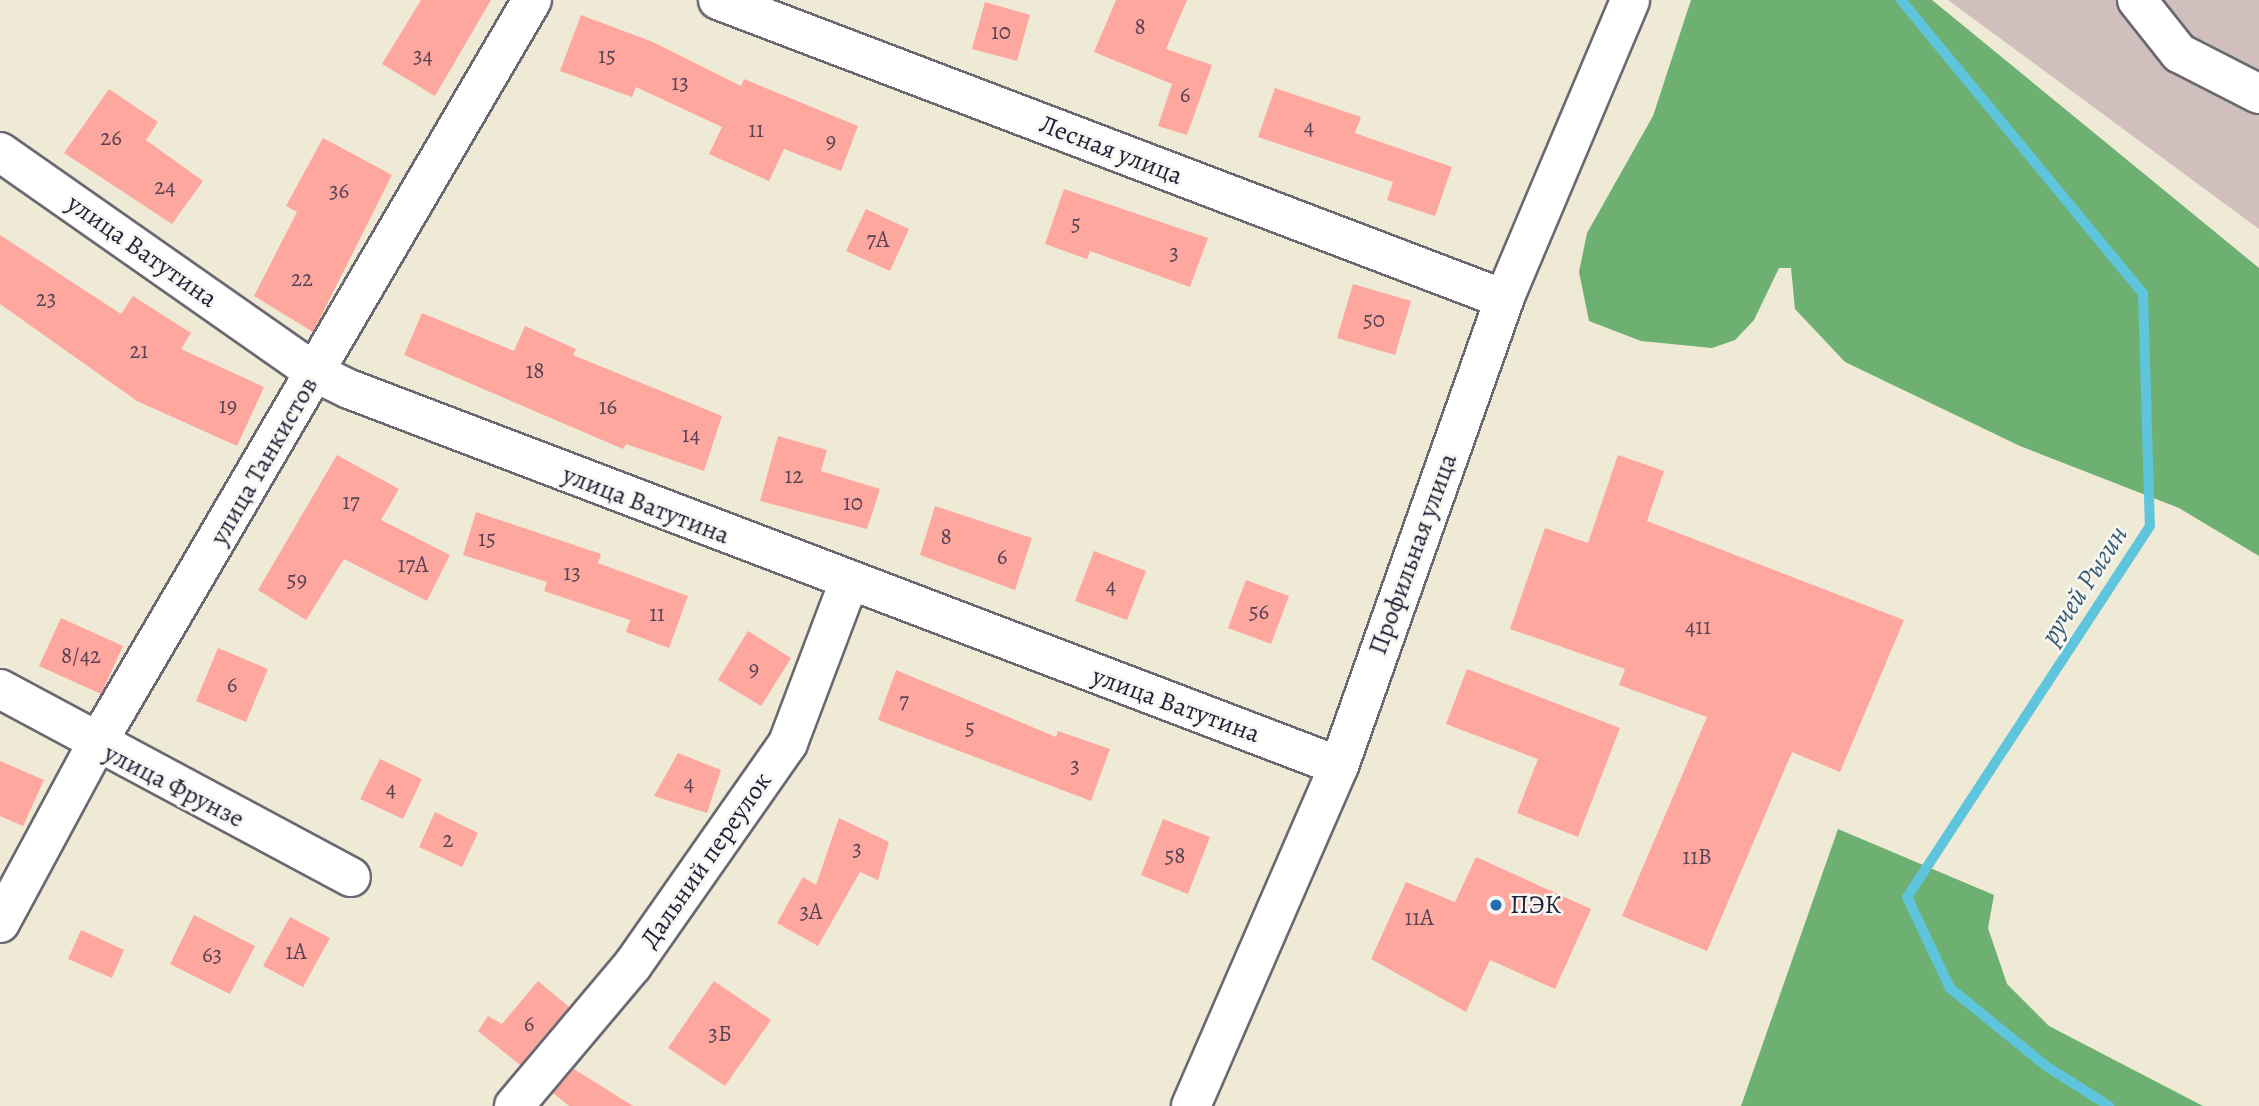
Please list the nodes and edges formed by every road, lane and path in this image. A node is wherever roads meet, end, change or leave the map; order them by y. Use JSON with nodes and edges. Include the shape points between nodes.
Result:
{"nodes":[{"id":1,"x":532,"y":0,"type":"edge"},
{"id":2,"x":718,"y":0,"type":"edge"},
{"id":3,"x":1630,"y":0,"type":"edge"},
{"id":4,"x":2137,"y":0,"type":"edge"},
{"id":5,"x":2259,"y":94,"type":"edge"},
{"id":6,"x":0,"y":152,"type":"edge"},
{"id":7,"x":1504,"y":299,"type":"junction"},
{"id":8,"x":316,"y":373,"type":"junction"},
{"id":9,"x":848,"y":584,"type":"junction"},
{"id":10,"x":0,"y":689,"type":"edge"},
{"id":11,"x":96,"y":746,"type":"junction"},
{"id":12,"x":1339,"y":766,"type":"junction"},
{"id":13,"x":351,"y":877,"type":"dead end"},
{"id":14,"x":0,"y":923,"type":"edge"},
{"id":15,"x":514,"y":1106,"type":"edge"},
{"id":16,"x":1191,"y":1106,"type":"edge"}],
"edges":[{"from":1,"to":8,"type":"street","name":"улица Танкистов"},
{"from":2,"to":7,"type":"street","name":"Лесная улица"},
{"from":3,"to":7,"type":"street","name":"Профильная улица"},
{"from":4,"to":5,"type":"street","via":[[2179,53]]},
{"from":6,"to":8,"type":"street","name":"улица Ватутина"},
{"from":7,"to":12,"type":"street","name":"Профильная улица"},
{"from":8,"to":9,"type":"street","name":"улица Ватутина"},
{"from":8,"to":11,"type":"street","name":"улица Танкистов"},
{"from":9,"to":12,"type":"street","name":"улица Ватутина"},
{"from":9,"to":15,"type":"street","name":"Дальний переулок","via":[[788,743],[632,966]]},
{"from":10,"to":11,"type":"street","name":"улица Фрунзе"},
{"from":11,"to":13,"type":"street","name":"улица Фрунзе"},
{"from":11,"to":14,"type":"street","name":"улица Танкистов"},
{"from":12,"to":16,"type":"street","name":"Профильная улица"}]}
